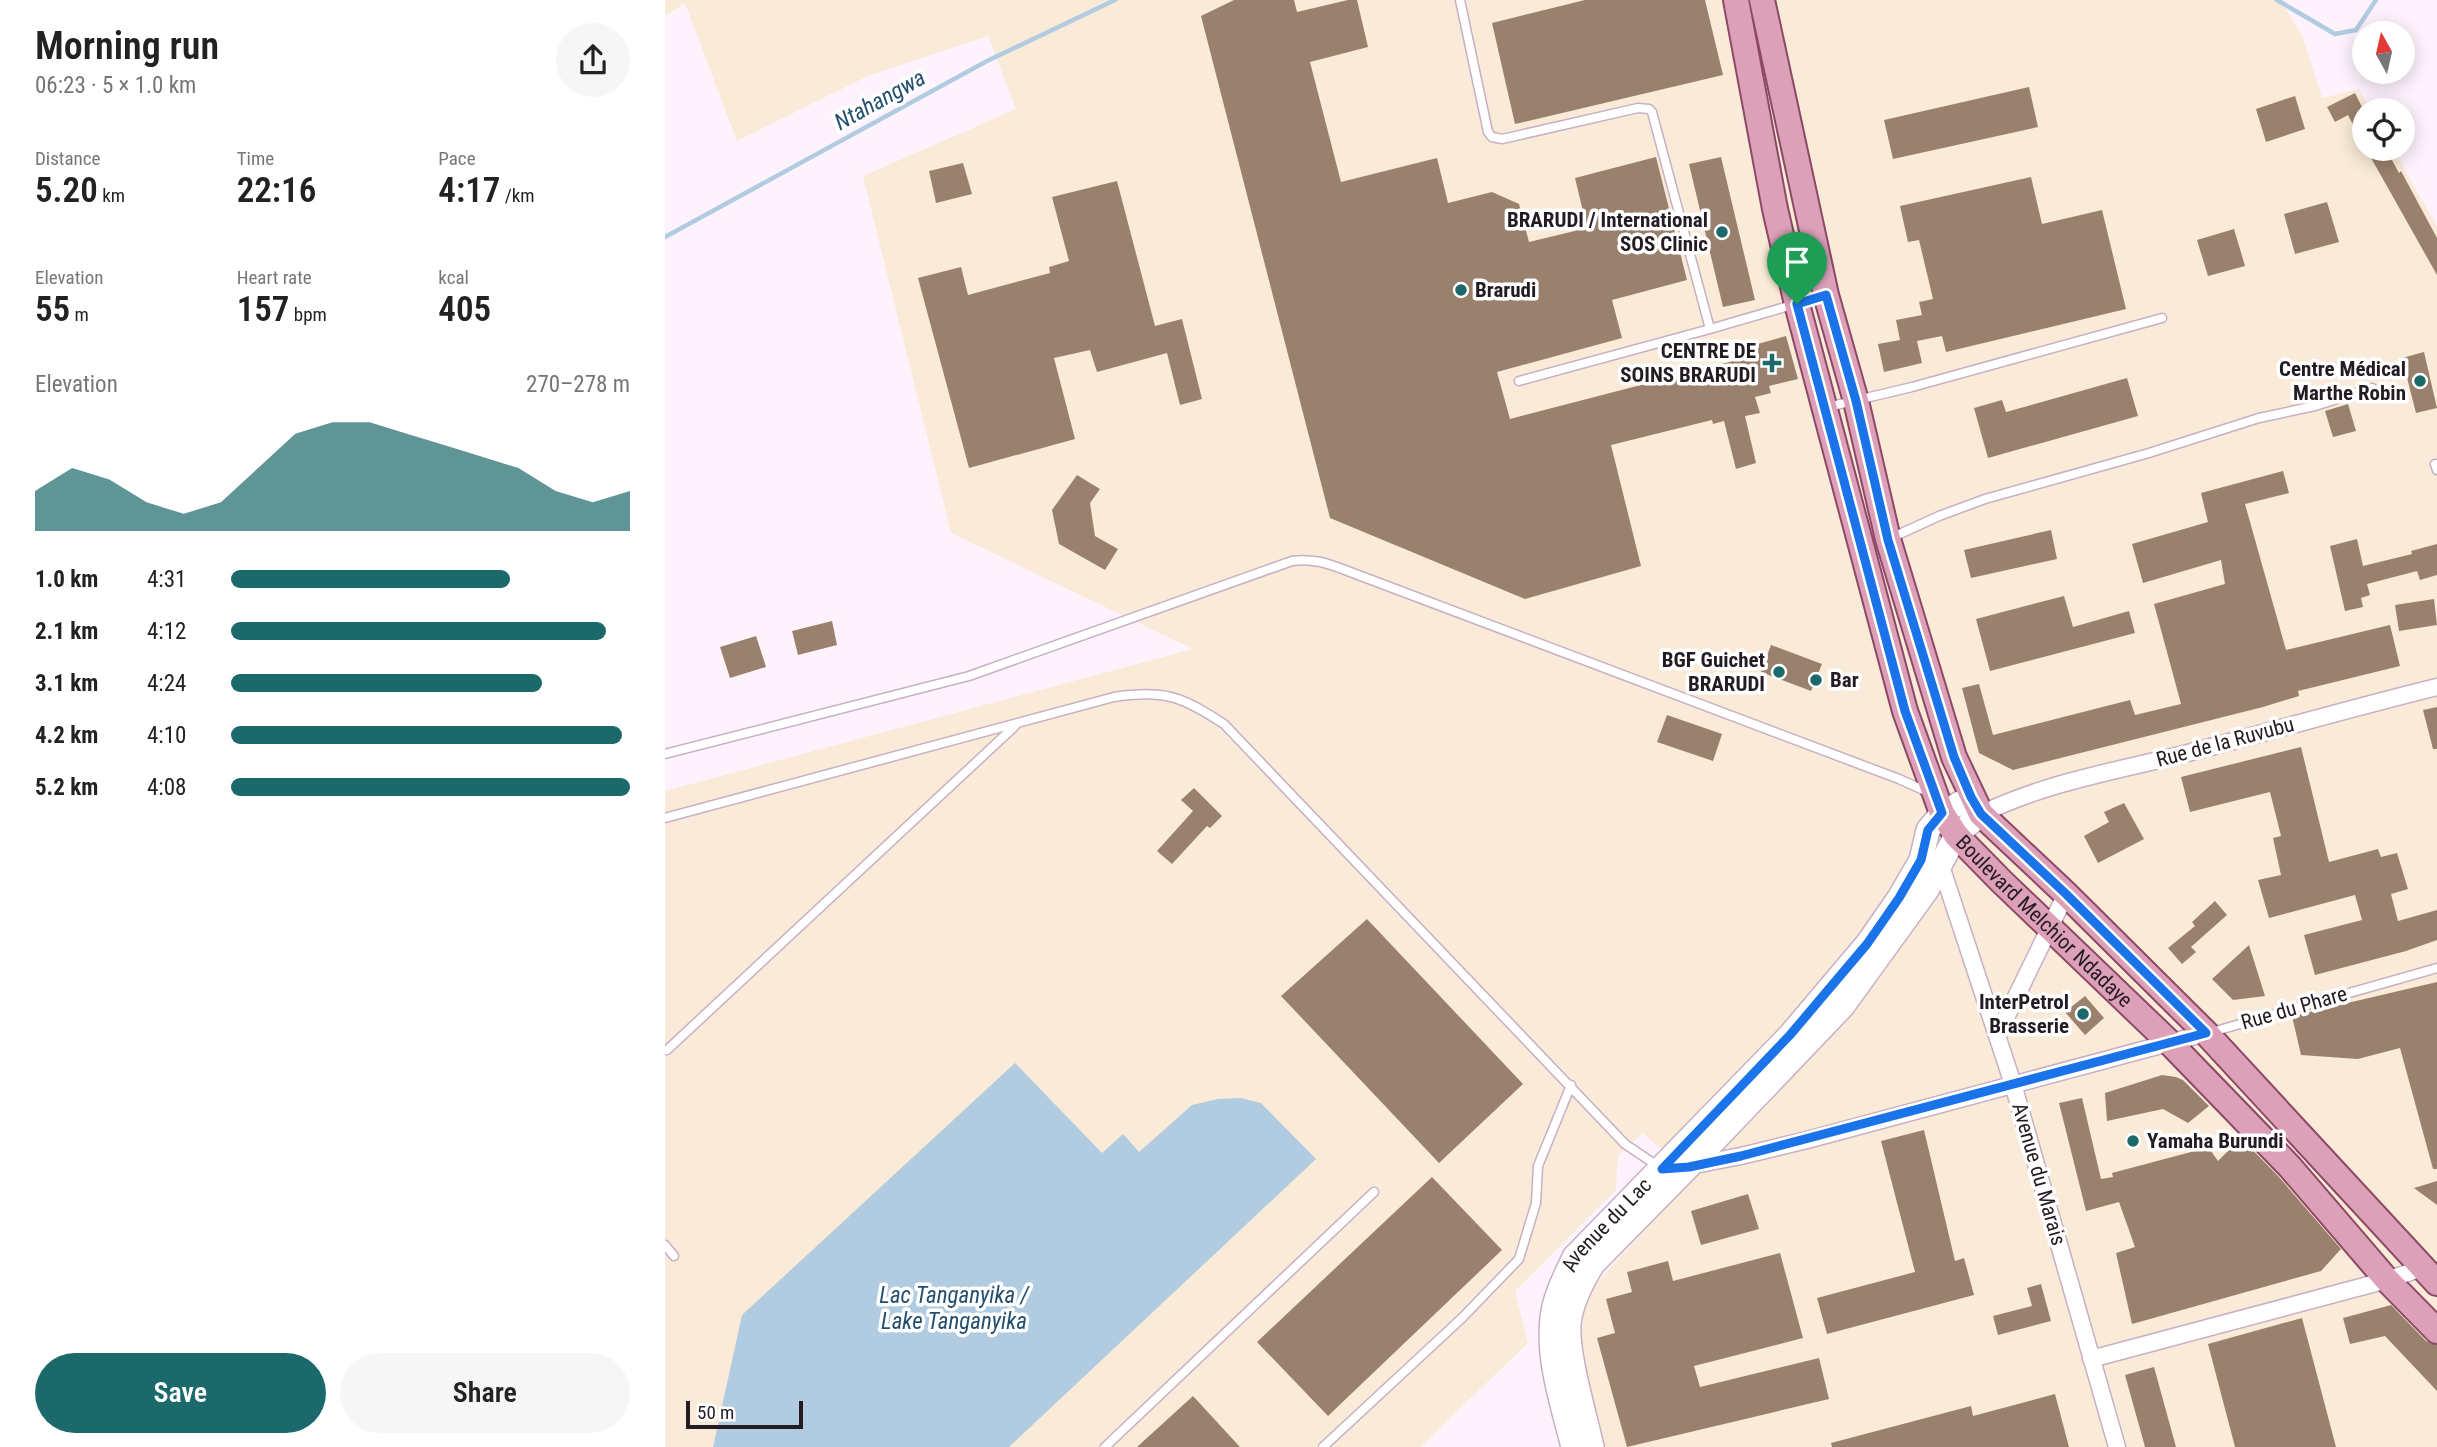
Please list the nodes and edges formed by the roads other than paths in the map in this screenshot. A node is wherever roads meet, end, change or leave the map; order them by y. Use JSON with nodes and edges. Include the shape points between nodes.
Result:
{"nodes":[{"id":1,"x":1460,"y":0,"type":"edge"},
{"id":2,"x":1737,"y":0,"type":"edge"},
{"id":3,"x":1762,"y":0,"type":"edge"},
{"id":4,"x":1826,"y":295,"type":"junction"},
{"id":5,"x":1797,"y":304,"type":"junction"},
{"id":6,"x":2162,"y":318,"type":"dead end"},
{"id":7,"x":1710,"y":329,"type":"junction"},
{"id":8,"x":1519,"y":381,"type":"dead end"},
{"id":9,"x":2372,"y":388,"type":"dead end"},
{"id":10,"x":1856,"y":401,"type":"junction"},
{"id":11,"x":1825,"y":408,"type":"junction"},
{"id":12,"x":1888,"y":540,"type":"junction"},
{"id":13,"x":2437,"y":687,"type":"edge"},
{"id":14,"x":1017,"y":724,"type":"junction"},
{"id":15,"x":665,"y":754,"type":"edge"},
{"id":16,"x":1938,"y":804,"type":"junction"},
{"id":17,"x":1976,"y":806,"type":"junction"},
{"id":18,"x":665,"y":818,"type":"edge"},
{"id":19,"x":1956,"y":835,"type":"junction"},
{"id":20,"x":1940,"y":863,"type":"junction"},
{"id":21,"x":2066,"y":894,"type":"junction"},
{"id":22,"x":2049,"y":929,"type":"junction"},
{"id":23,"x":2437,"y":968,"type":"edge"},
{"id":24,"x":2206,"y":1033,"type":"junction"},
{"id":25,"x":1998,"y":1034,"type":"junction"},
{"id":26,"x":2170,"y":1043,"type":"junction"},
{"id":27,"x":667,"y":1050,"type":"dead end"},
{"id":28,"x":2013,"y":1084,"type":"junction"},
{"id":29,"x":1571,"y":1085,"type":"junction"},
{"id":30,"x":1689,"y":1167,"type":"junction"},
{"id":31,"x":1662,"y":1169,"type":"junction"},
{"id":32,"x":1374,"y":1192,"type":"dead end"},
{"id":33,"x":665,"y":1245,"type":"edge"},
{"id":34,"x":674,"y":1256,"type":"dead end"},
{"id":35,"x":2430,"y":1276,"type":"edge"},
{"id":36,"x":2387,"y":1280,"type":"junction"},
{"id":37,"x":2437,"y":1331,"type":"edge"},
{"id":38,"x":2091,"y":1359,"type":"junction"},
{"id":39,"x":1105,"y":1447,"type":"edge"},
{"id":40,"x":1323,"y":1447,"type":"edge"},
{"id":41,"x":1573,"y":1447,"type":"edge"},
{"id":42,"x":1592,"y":1447,"type":"edge"},
{"id":43,"x":2117,"y":1447,"type":"edge"}],
"edges":[{"from":1,"to":7,"type":"lane","via":[[1487,132],[1492,137],[1502,139],[1638,108],[1653,112]]},
{"from":2,"to":5,"type":"main road","name":"Boulevard Melchior Ndadaye"},
{"from":3,"to":4,"type":"main road","name":"Boulevard Melchior Ndadaye"},
{"from":4,"to":5,"type":"lane"},
{"from":4,"to":10,"type":"main road","name":"Boulevard Melchior Ndadaye"},
{"from":5,"to":7,"type":"lane"},
{"from":5,"to":11,"type":"main road","name":"Boulevard Melchior Ndadaye"},
{"from":6,"to":10,"type":"lane"},
{"from":7,"to":8,"type":"lane"},
{"from":9,"to":12,"type":"lane","via":[[1985,499]]},
{"from":10,"to":11,"type":"lane"},
{"from":10,"to":12,"type":"main road","name":"Boulevard Melchior Ndadaye"},
{"from":11,"to":16,"type":"main road","name":"Boulevard Melchior Ndadaye","via":[[1905,711]]},
{"from":12,"to":17,"type":"main road","name":"Boulevard Melchior Ndadaye","via":[[1954,757]]},
{"from":13,"to":17,"type":"street","name":"Rue de la Ruvubu"},
{"from":14,"to":18,"type":"lane"},
{"from":14,"to":27,"type":"lane"},
{"from":14,"to":29,"type":"lane","via":[[1142,693],[1173,696],[1206,712],[1224,724]]},
{"from":15,"to":16,"type":"lane","via":[[969,676],[1305,559],[1345,570],[1899,779]]},
{"from":16,"to":17,"type":"main road"},
{"from":16,"to":19,"type":"main road","name":"Boulevard Melchior Ndadaye"},
{"from":16,"to":31,"type":"main road","name":"Avenue du Lac","via":[[1921,860],[1867,944],[1790,1035]]},
{"from":17,"to":19,"type":"main road"},
{"from":17,"to":21,"type":"main road","name":"Boulevard Melchior Ndadaye"},
{"from":19,"to":20,"type":"main road","name":"Avenue du Lac"},
{"from":19,"to":22,"type":"main road","name":"Boulevard Melchior Ndadaye"},
{"from":20,"to":25,"type":"street","name":"Avenue du Marais"},
{"from":20,"to":30,"type":"main road","name":"Avenue du Lac","via":[[1927,890],[1843,1006]]},
{"from":21,"to":22,"type":"street"},
{"from":21,"to":24,"type":"main road","name":"Boulevard Melchior Ndadaye"},
{"from":22,"to":25,"type":"street"},
{"from":22,"to":26,"type":"main road","name":"Boulevard Melchior Ndadaye"},
{"from":23,"to":24,"type":"lane","name":"Rue du Phare"},
{"from":24,"to":26,"type":"street","name":"Rue du Phare"},
{"from":24,"to":35,"type":"main road","name":"Boulevard Melchior Ndadaye"},
{"from":25,"to":28,"type":"street","name":"Avenue du Marais"},
{"from":26,"to":28,"type":"street","name":"Rue du Phare"},
{"from":26,"to":36,"type":"main road","name":"Boulevard Melchior Ndadaye","via":[[2290,1167]]},
{"from":28,"to":30,"type":"street","name":"Rue du Phare"},
{"from":28,"to":38,"type":"street","name":"Avenue du Marais"},
{"from":29,"to":31,"type":"lane","via":[[1625,1144]]},
{"from":29,"to":40,"type":"lane","via":[[1538,1167],[1536,1203],[1519,1259]]},
{"from":30,"to":31,"type":"street","name":"Rue du Phare"},
{"from":30,"to":42,"type":"main road","name":"Avenue du Lac","via":[[1593,1264],[1580,1286],[1569,1324],[1570,1343]]},
{"from":31,"to":41,"type":"main road","name":"Avenue du Lac","via":[[1574,1257],[1558,1294],[1552,1316],[1552,1356]]},
{"from":32,"to":39,"type":"lane"},
{"from":33,"to":34,"type":"lane"},
{"from":35,"to":36,"type":"street"},
{"from":36,"to":37,"type":"main road","name":"Boulevard Melchior Ndadaye"},
{"from":36,"to":38,"type":"street"},
{"from":38,"to":43,"type":"street","name":"Avenue du Marais"}]}
